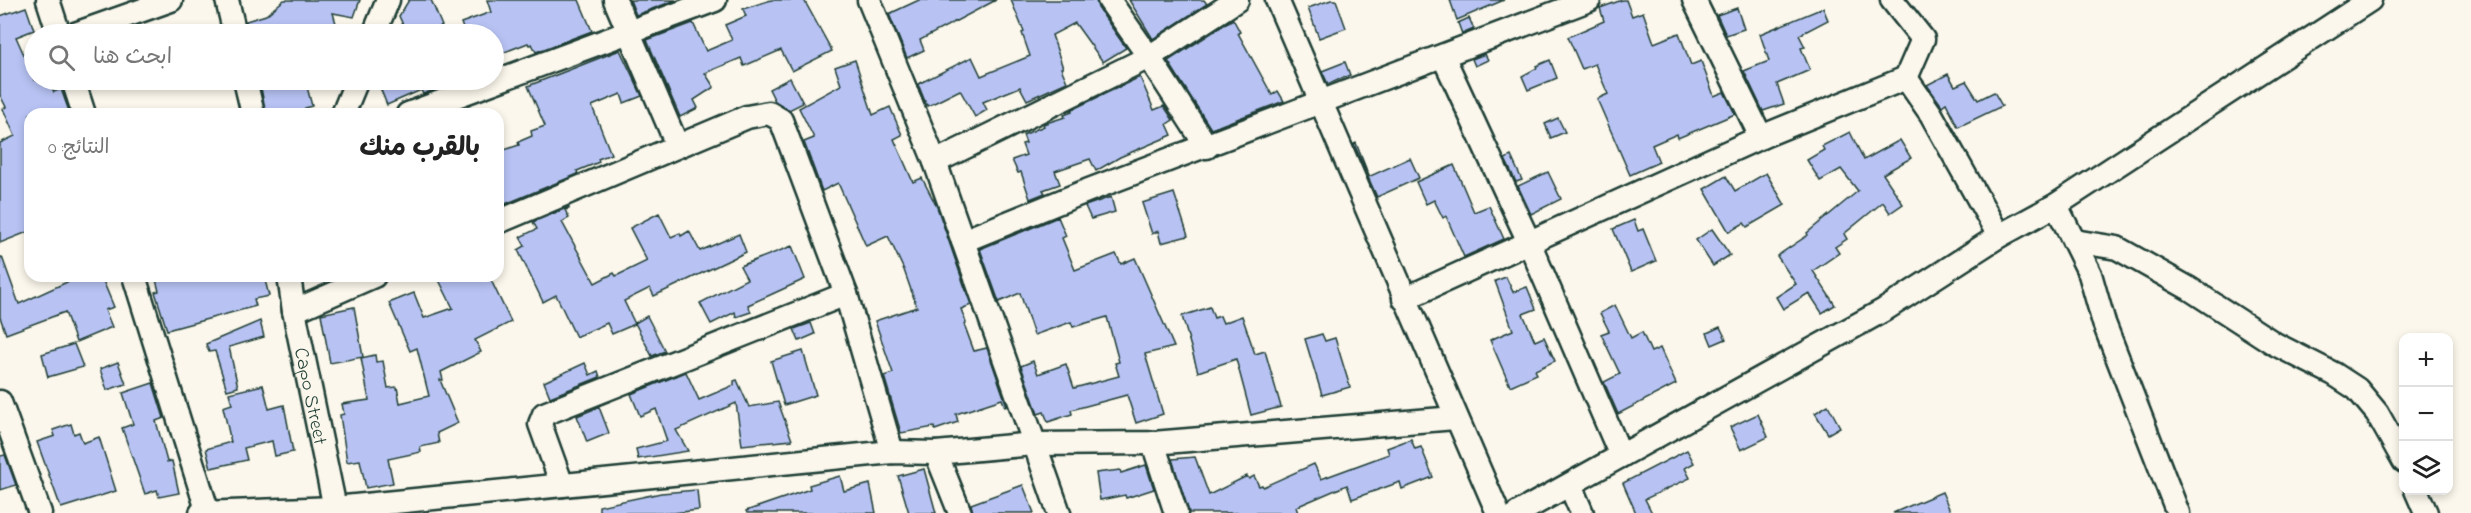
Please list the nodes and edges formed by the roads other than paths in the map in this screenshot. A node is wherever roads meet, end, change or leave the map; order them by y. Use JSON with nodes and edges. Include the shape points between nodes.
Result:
{"nodes":[{"id":1,"x":48,"y":0,"type":"edge"},
{"id":2,"x":171,"y":0,"type":"edge"},
{"id":3,"x":388,"y":0,"type":"edge"},
{"id":4,"x":615,"y":0,"type":"edge"},
{"id":5,"x":715,"y":0,"type":"edge"},
{"id":6,"x":869,"y":0,"type":"edge"},
{"id":7,"x":1109,"y":0,"type":"edge"},
{"id":8,"x":1237,"y":0,"type":"edge"},
{"id":9,"x":1277,"y":0,"type":"edge"},
{"id":10,"x":1589,"y":0,"type":"edge"},
{"id":11,"x":1695,"y":0,"type":"edge"},
{"id":12,"x":1892,"y":0,"type":"edge"},
{"id":13,"x":2370,"y":0,"type":"edge"},
{"id":14,"x":231,"y":1,"type":"edge"},
{"id":15,"x":56,"y":24,"type":"edge"},
{"id":16,"x":103,"y":24,"type":"edge"},
{"id":17,"x":234,"y":24,"type":"edge"},
{"id":18,"x":378,"y":24,"type":"edge"},
{"id":19,"x":628,"y":31,"type":"junction"},
{"id":20,"x":1443,"y":56,"type":"junction"},
{"id":21,"x":1149,"y":57,"type":"junction"},
{"id":22,"x":504,"y":78,"type":"edge"},
{"id":23,"x":1906,"y":78,"type":"junction"},
{"id":24,"x":76,"y":90,"type":"edge"},
{"id":25,"x":247,"y":90,"type":"edge"},
{"id":26,"x":353,"y":90,"type":"edge"},
{"id":27,"x":472,"y":90,"type":"edge"},
{"id":28,"x":1321,"y":103,"type":"junction"},
{"id":29,"x":82,"y":108,"type":"edge"},
{"id":30,"x":252,"y":108,"type":"edge"},
{"id":31,"x":345,"y":108,"type":"edge"},
{"id":32,"x":424,"y":108,"type":"edge"},
{"id":33,"x":1761,"y":137,"type":"junction"},
{"id":34,"x":677,"y":145,"type":"junction"},
{"id":35,"x":1207,"y":147,"type":"junction"},
{"id":36,"x":935,"y":162,"type":"junction"},
{"id":37,"x":2056,"y":205,"type":"junction"},
{"id":38,"x":504,"y":219,"type":"edge"},
{"id":39,"x":1999,"y":236,"type":"junction"},
{"id":40,"x":963,"y":241,"type":"junction"},
{"id":41,"x":2074,"y":241,"type":"junction"},
{"id":42,"x":1529,"y":242,"type":"junction"},
{"id":43,"x":136,"y":282,"type":"edge"},
{"id":44,"x":291,"y":282,"type":"edge"},
{"id":45,"x":360,"y":282,"type":"edge"},
{"id":46,"x":846,"y":294,"type":"junction"},
{"id":47,"x":1404,"y":299,"type":"junction"},
{"id":48,"x":294,"y":310,"type":"junction"},
{"id":49,"x":0,"y":402,"type":"edge"},
{"id":50,"x":1455,"y":418,"type":"junction"},
{"id":51,"x":1153,"y":443,"type":"junction"},
{"id":52,"x":1034,"y":444,"type":"junction"},
{"id":53,"x":892,"y":452,"type":"junction"},
{"id":54,"x":936,"y":453,"type":"junction"},
{"id":55,"x":2399,"y":454,"type":"edge"},
{"id":56,"x":1621,"y":456,"type":"junction"},
{"id":57,"x":562,"y":485,"type":"junction"},
{"id":58,"x":1570,"y":485,"type":"junction"},
{"id":59,"x":2418,"y":495,"type":"edge"},
{"id":60,"x":335,"y":510,"type":"edge"},
{"id":61,"x":40,"y":513,"type":"edge"},
{"id":62,"x":201,"y":513,"type":"edge"},
{"id":63,"x":208,"y":513,"type":"edge"},
{"id":64,"x":960,"y":513,"type":"edge"},
{"id":65,"x":1059,"y":513,"type":"edge"},
{"id":66,"x":1176,"y":513,"type":"edge"},
{"id":67,"x":1498,"y":513,"type":"edge"},
{"id":68,"x":1518,"y":513,"type":"edge"},
{"id":69,"x":1582,"y":513,"type":"edge"},
{"id":70,"x":2178,"y":513,"type":"edge"},
{"id":71,"x":2426,"y":513,"type":"edge"}],
"edges":[{"from":1,"to":15,"type":"street"},
{"from":2,"to":16,"type":"street"},
{"from":3,"to":18,"type":"street"},
{"from":4,"to":19,"type":"street"},
{"from":5,"to":19,"type":"street"},
{"from":6,"to":36,"type":"street"},
{"from":7,"to":21,"type":"street"},
{"from":8,"to":21,"type":"street"},
{"from":9,"to":28,"type":"street"},
{"from":10,"to":20,"type":"street"},
{"from":11,"to":33,"type":"street"},
{"from":12,"to":23,"type":"street","via":[[1923,39]]},
{"from":13,"to":37,"type":"street"},
{"from":14,"to":17,"type":"street"},
{"from":19,"to":22,"type":"street"},
{"from":19,"to":34,"type":"street"},
{"from":20,"to":28,"type":"street"},
{"from":20,"to":42,"type":"street"},
{"from":21,"to":35,"type":"street"},
{"from":21,"to":36,"type":"street"},
{"from":23,"to":33,"type":"street"},
{"from":23,"to":39,"type":"street","via":[[1931,114]]},
{"from":24,"to":29,"type":"street"},
{"from":25,"to":30,"type":"street"},
{"from":26,"to":31,"type":"street"},
{"from":27,"to":32,"type":"street"},
{"from":28,"to":35,"type":"street"},
{"from":28,"to":47,"type":"street"},
{"from":33,"to":42,"type":"street"},
{"from":34,"to":38,"type":"street"},
{"from":34,"to":46,"type":"street","via":[[747,117],[769,113],[781,120]]},
{"from":35,"to":40,"type":"street"},
{"from":36,"to":40,"type":"street"},
{"from":37,"to":39,"type":"street"},
{"from":37,"to":41,"type":"street"},
{"from":39,"to":56,"type":"street","via":[[1884,310]]},
{"from":40,"to":52,"type":"street"},
{"from":41,"to":55,"type":"street","via":[[2116,248],[2190,289],[2275,344],[2334,374],[2356,389],[2377,413]]},
{"from":41,"to":70,"type":"street","via":[[2090,274],[2104,323]]},
{"from":42,"to":47,"type":"street"},
{"from":42,"to":56,"type":"street"},
{"from":43,"to":63,"type":"street"},
{"from":44,"to":48,"type":"street","name":"Capo Street"},
{"from":45,"to":48,"type":"street"},
{"from":46,"to":53,"type":"street"},
{"from":46,"to":57,"type":"street","via":[[544,414],[540,424]]},
{"from":47,"to":50,"type":"street"},
{"from":48,"to":60,"type":"street","name":"Capo Street"},
{"from":49,"to":61,"type":"street"},
{"from":50,"to":51,"type":"street"},
{"from":50,"to":67,"type":"street"},
{"from":51,"to":52,"type":"street"},
{"from":51,"to":66,"type":"street"},
{"from":52,"to":54,"type":"street"},
{"from":52,"to":65,"type":"street"},
{"from":53,"to":54,"type":"street"},
{"from":53,"to":57,"type":"street"},
{"from":54,"to":64,"type":"street"},
{"from":56,"to":58,"type":"street"},
{"from":57,"to":60,"type":"street"},
{"from":58,"to":68,"type":"street"},
{"from":58,"to":69,"type":"street"},
{"from":59,"to":71,"type":"street"},
{"from":60,"to":63,"type":"street"},
{"from":62,"to":63,"type":"street"}]}
